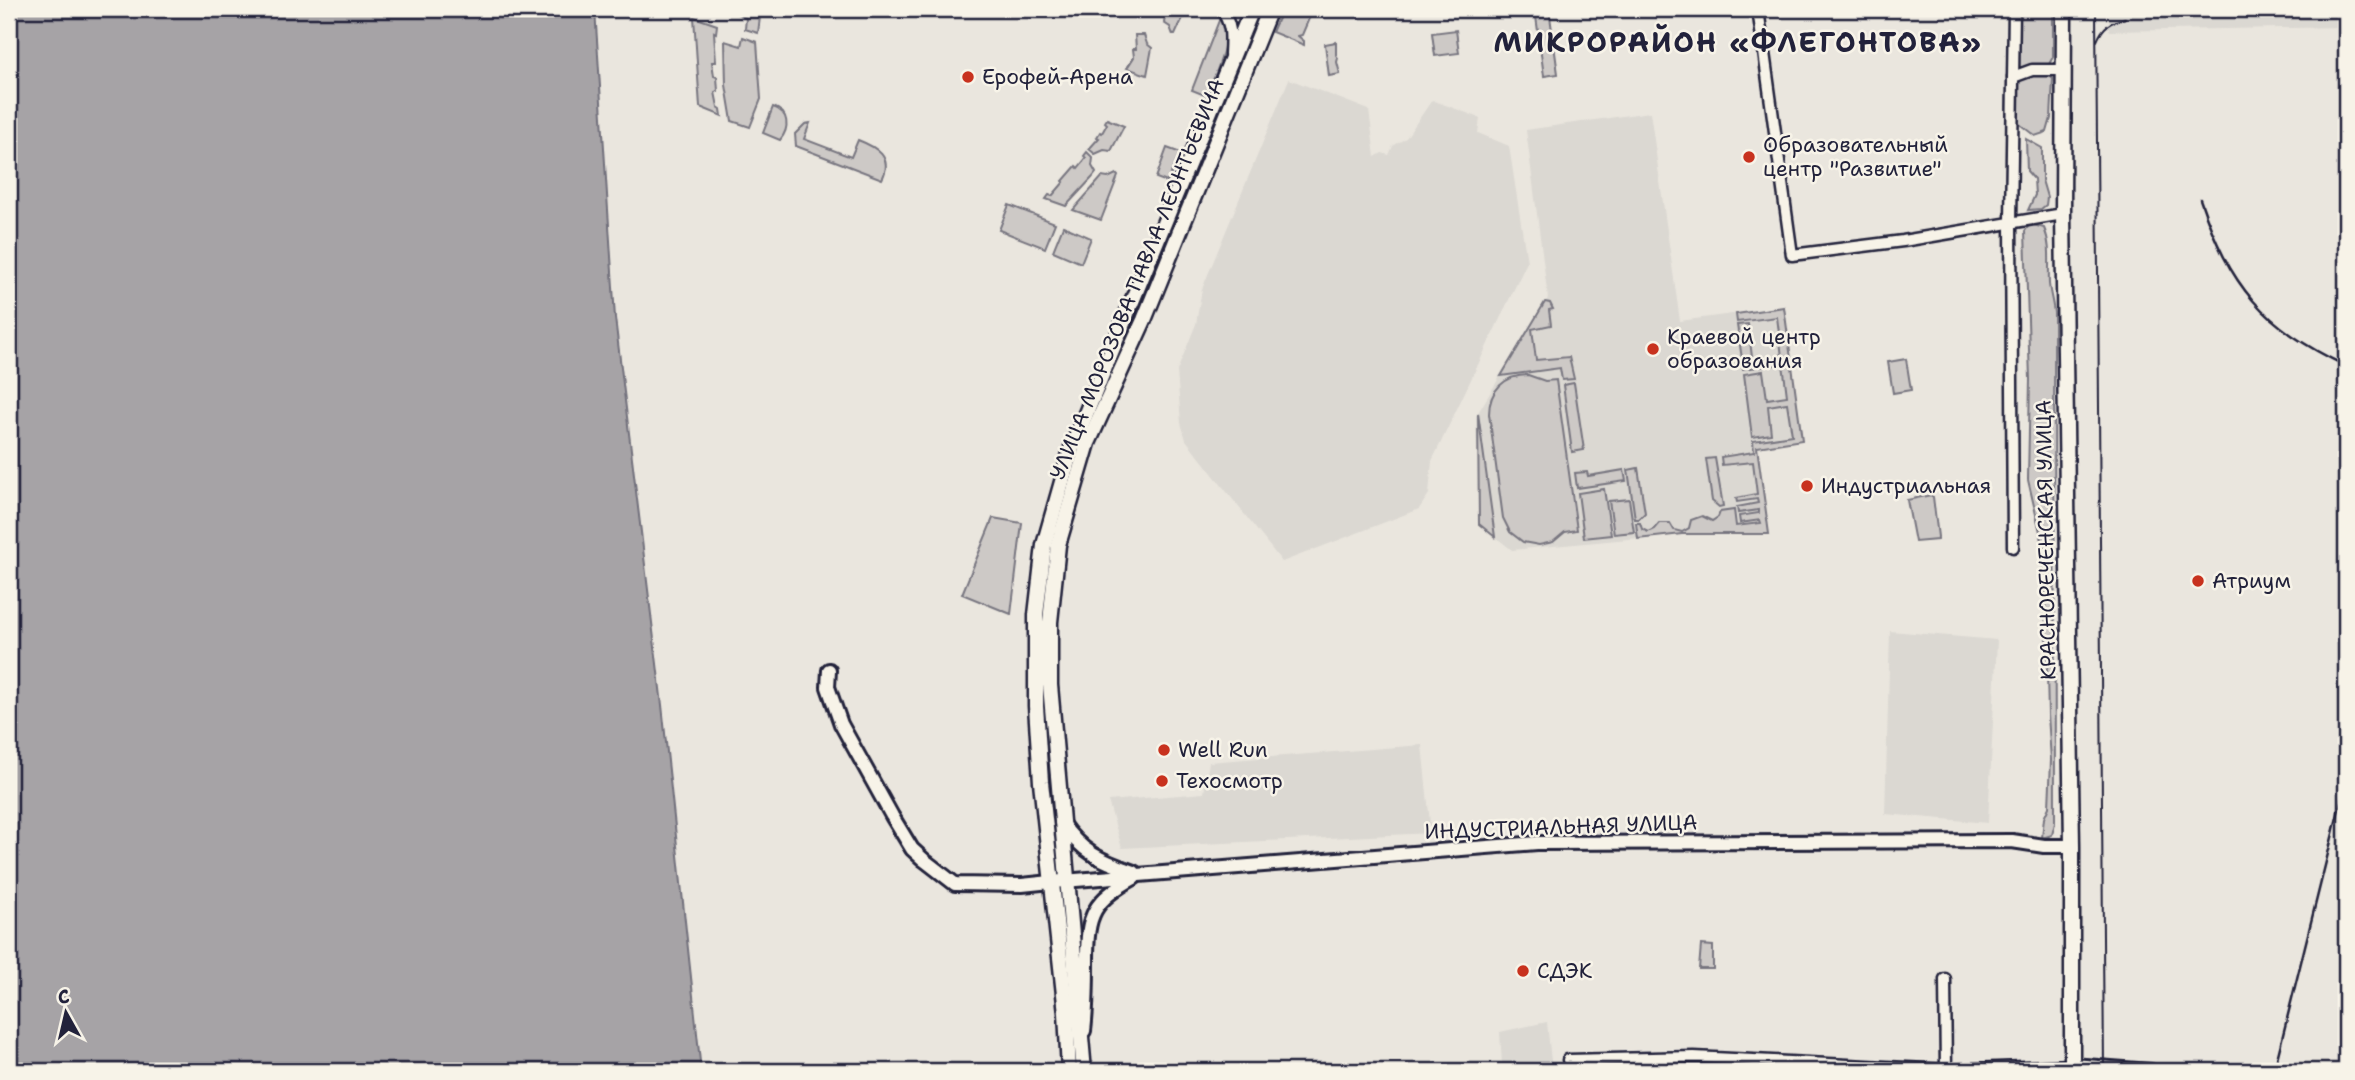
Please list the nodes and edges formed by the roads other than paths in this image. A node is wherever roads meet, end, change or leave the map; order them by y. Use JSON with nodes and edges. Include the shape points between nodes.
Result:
{"nodes":[{"id":1,"x":1221,"y":9,"type":"edge"},
{"id":2,"x":1252,"y":9,"type":"edge"},
{"id":3,"x":1270,"y":9,"type":"edge"},
{"id":4,"x":1758,"y":9,"type":"edge"},
{"id":5,"x":2014,"y":9,"type":"edge"},
{"id":6,"x":2064,"y":9,"type":"edge"},
{"id":7,"x":1230,"y":64,"type":"junction"},
{"id":8,"x":2064,"y":70,"type":"junction"},
{"id":9,"x":2013,"y":77,"type":"junction"},
{"id":10,"x":2063,"y":214,"type":"junction"},
{"id":11,"x":2011,"y":222,"type":"junction"},
{"id":12,"x":2013,"y":547,"type":"dead end"},
{"id":13,"x":829,"y":670,"type":"dead end"},
{"id":14,"x":1058,"y":787,"type":"junction"},
{"id":15,"x":2072,"y":846,"type":"junction"},
{"id":16,"x":1141,"y":874,"type":"junction"},
{"id":17,"x":1059,"y":881,"type":"junction"},
{"id":18,"x":1945,"y":979,"type":"dead end"},
{"id":19,"x":1083,"y":1044,"type":"junction"},
{"id":20,"x":1568,"y":1060,"type":"dead end"},
{"id":21,"x":2072,"y":1068,"type":"edge"},
{"id":22,"x":1946,"y":1070,"type":"edge"},
{"id":23,"x":1069,"y":1071,"type":"edge"},
{"id":24,"x":1084,"y":1071,"type":"edge"},
{"id":25,"x":2151,"y":1071,"type":"edge"}],
"edges":[{"from":1,"to":7,"type":"street","via":[[1229,20]]},
{"from":2,"to":7,"type":"main road","name":"УЛИЦА МОРОЗОВА ПАВЛА ЛЕОНТЬЕВИЧА"},
{"from":3,"to":14,"type":"main road","name":"УЛИЦА МОРОЗОВА ПАВЛА ЛЕОНТЬЕВИЧА","via":[[1144,320],[1088,443],[1067,507],[1050,622]]},
{"from":4,"to":11,"type":"street","via":[[1792,255]]},
{"from":5,"to":9,"type":"street"},
{"from":6,"to":8,"type":"main road","name":"КРАСНОРЕЧЕНСКАЯ УЛИЦА"},
{"from":7,"to":17,"type":"main road","name":"УЛИЦА МОРОЗОВА ПАВЛА ЛЕОНТЬЕВИЧА","via":[[1071,450],[1044,545],[1035,674],[1041,782]]},
{"from":8,"to":9,"type":"street","via":[[2032,70]]},
{"from":8,"to":10,"type":"main road","name":"КРАСНОРЕЧЕНСКАЯ УЛИЦА"},
{"from":9,"to":11,"type":"street"},
{"from":10,"to":11,"type":"street"},
{"from":10,"to":15,"type":"main road","name":"КРАСНОРЕЧЕНСКАЯ УЛИЦА"},
{"from":11,"to":12,"type":"street"},
{"from":13,"to":17,"type":"main road","name":"ИНДУСТРИАЛЬНАЯ УЛИЦА","via":[[828,687],[841,724],[912,849],[955,884]]},
{"from":14,"to":16,"type":"main road","via":[[1061,822],[1073,841],[1102,860]]},
{"from":14,"to":17,"type":"main road","name":"УЛИЦА МОРОЗОВА ПАВЛА ЛЕОНТЬЕВИЧА"},
{"from":15,"to":16,"type":"main road","name":"ИНДУСТРИАЛЬНАЯ УЛИЦА","via":[[2012,841],[1537,843]]},
{"from":15,"to":21,"type":"main road","name":"КРАСНОРЕЧЕНСКАЯ УЛИЦА"},
{"from":16,"to":17,"type":"main road","name":"ИНДУСТРИАЛЬНАЯ УЛИЦА"},
{"from":16,"to":19,"type":"main road","via":[[1106,898],[1090,921]]},
{"from":17,"to":19,"type":"main road","name":"УЛИЦА МОРОЗОВА ПАВЛА ЛЕОНТЬЕВИЧА"},
{"from":17,"to":23,"type":"main road","name":"УЛИЦА МОРОЗОВА ПАВЛА ЛЕОНТЬЕВИЧА"},
{"from":18,"to":22,"type":"street"},
{"from":19,"to":24,"type":"main road","name":"УЛИЦА МОРОЗОВА ПАВЛА ЛЕОНТЬЕВИЧА"},
{"from":20,"to":22,"type":"street","via":[[1694,1057]]},
{"from":21,"to":22,"type":"street"},
{"from":21,"to":25,"type":"main road"}]}
